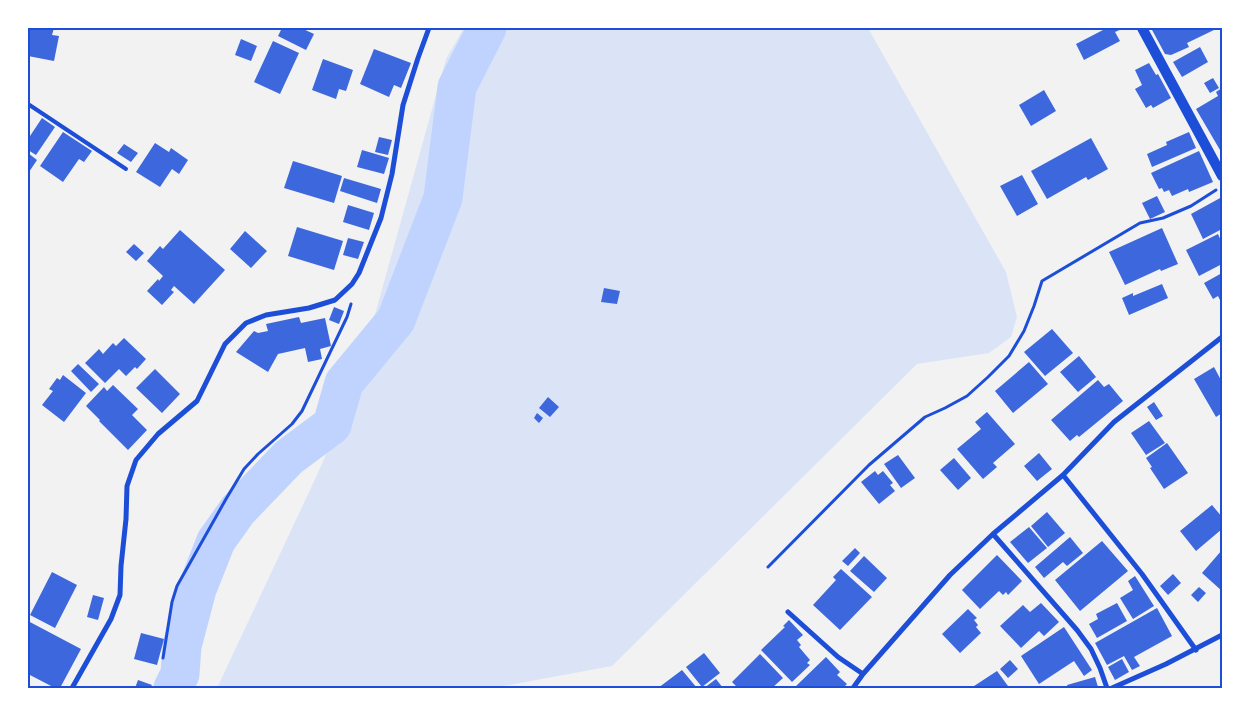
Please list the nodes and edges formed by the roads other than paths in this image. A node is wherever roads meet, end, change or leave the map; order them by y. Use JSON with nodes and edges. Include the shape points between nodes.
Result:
{"nodes":[{"id":1,"x":429,"y":28,"type":"edge"},
{"id":2,"x":1142,"y":28,"type":"edge"},
{"id":3,"x":28,"y":104,"type":"edge"},
{"id":4,"x":126,"y":169,"type":"dead end"},
{"id":5,"x":1222,"y":176,"type":"edge"},
{"id":6,"x":1222,"y":338,"type":"edge"},
{"id":7,"x":1063,"y":475,"type":"junction"},
{"id":8,"x":993,"y":534,"type":"junction"},
{"id":9,"x":788,"y":612,"type":"dead end"},
{"id":10,"x":1222,"y":635,"type":"edge"},
{"id":11,"x":1196,"y":650,"type":"junction"},
{"id":12,"x":863,"y":674,"type":"junction"},
{"id":13,"x":72,"y":688,"type":"edge"},
{"id":14,"x":853,"y":688,"type":"edge"},
{"id":15,"x":1107,"y":688,"type":"edge"},
{"id":16,"x":1112,"y":688,"type":"edge"}],
"edges":[{"from":1,"to":13,"type":"street","via":[[404,105],[392,174],[380,218],[359,273],[335,300],[246,322],[225,344],[196,400],[158,434],[136,460],[127,486],[120,595],[111,619]]},
{"from":2,"to":5,"type":"main road"},
{"from":3,"to":4,"type":"lane"},
{"from":6,"to":7,"type":"street","via":[[1114,422]]},
{"from":7,"to":8,"type":"street"},
{"from":7,"to":11,"type":"street","via":[[1142,574]]},
{"from":8,"to":12,"type":"street","via":[[950,575]]},
{"from":8,"to":15,"type":"street","via":[[1077,630],[1091,649]]},
{"from":9,"to":12,"type":"street","via":[[838,658]]},
{"from":10,"to":11,"type":"street"},
{"from":11,"to":16,"type":"street"},
{"from":12,"to":14,"type":"street"}]}
